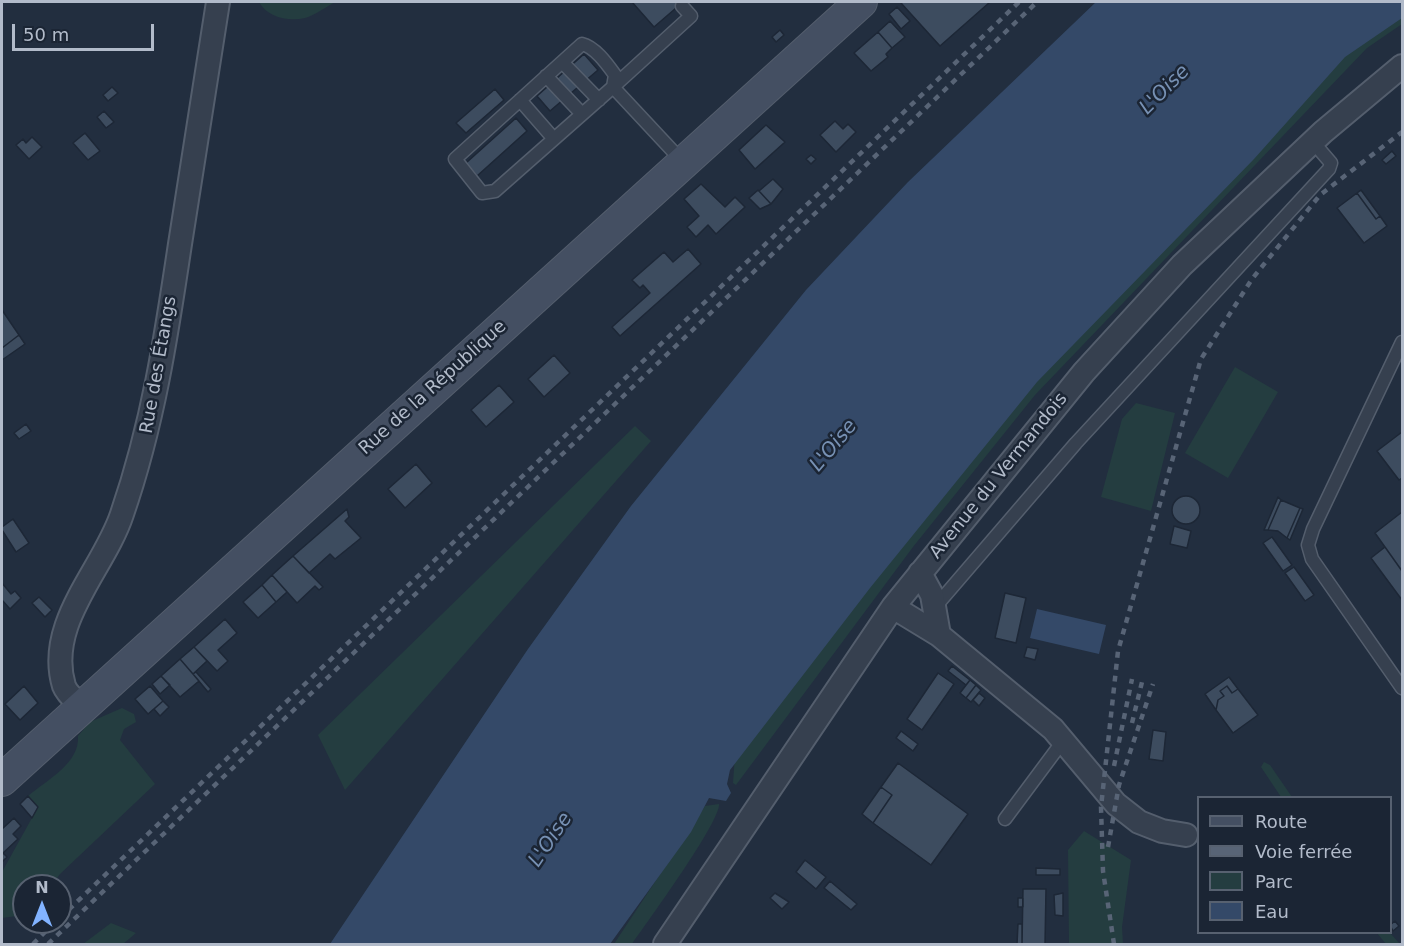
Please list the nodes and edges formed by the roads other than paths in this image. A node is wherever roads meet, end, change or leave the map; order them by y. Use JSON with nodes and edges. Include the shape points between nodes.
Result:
{"nodes":[{"id":1,"x":218,"y":2,"type":"edge"},
{"id":2,"x":861,"y":2,"type":"edge"},
{"id":3,"x":682,"y":6,"type":"dead end"},
{"id":4,"x":562,"y":62,"type":"junction"},
{"id":5,"x":1402,"y":66,"type":"edge"},
{"id":6,"x":546,"y":76,"type":"junction"},
{"id":7,"x":613,"y":87,"type":"junction"},
{"id":8,"x":520,"y":100,"type":"junction"},
{"id":9,"x":599,"y":100,"type":"junction"},
{"id":10,"x":582,"y":114,"type":"junction"},
{"id":11,"x":554,"y":139,"type":"junction"},
{"id":12,"x":1313,"y":142,"type":"junction"},
{"id":13,"x":683,"y":162,"type":"junction"},
{"id":14,"x":1402,"y":342,"type":"edge"},
{"id":15,"x":920,"y":573,"type":"junction"},
{"id":16,"x":893,"y":607,"type":"junction"},
{"id":17,"x":935,"y":608,"type":"junction"},
{"id":18,"x":939,"y":635,"type":"junction"},
{"id":19,"x":1402,"y":688,"type":"edge"},
{"id":20,"x":82,"y":707,"type":"junction"},
{"id":21,"x":1063,"y":741,"type":"junction"},
{"id":22,"x":4,"y":778,"type":"edge"},
{"id":23,"x":1005,"y":819,"type":"dead end"},
{"id":24,"x":1186,"y":835,"type":"dead end"},
{"id":25,"x":665,"y":945,"type":"edge"}],
"edges":[{"from":1,"to":20,"type":"street","name":"Rue des Étangs","via":[[159,379],[144,448],[121,518],[69,615],[61,652],[64,687]]},
{"from":2,"to":13,"type":"main road","name":"Rue de la République"},
{"from":3,"to":7,"type":"lane","via":[[691,16]]},
{"from":4,"to":6,"type":"lane"},
{"from":4,"to":7,"type":"lane","via":[[582,44],[590,46],[615,75]]},
{"from":4,"to":9,"type":"lane"},
{"from":5,"to":12,"type":"street","name":"Avenue du Vermandois"},
{"from":6,"to":8,"type":"lane"},
{"from":6,"to":10,"type":"lane"},
{"from":7,"to":9,"type":"lane"},
{"from":7,"to":13,"type":"lane"},
{"from":8,"to":11,"type":"lane"},
{"from":8,"to":11,"type":"lane","via":[[455,159],[482,193],[495,191]]},
{"from":9,"to":10,"type":"lane"},
{"from":10,"to":11,"type":"lane"},
{"from":12,"to":15,"type":"street","name":"Avenue du Vermandois","via":[[1182,265],[1084,372]]},
{"from":12,"to":17,"type":"lane","via":[[1331,163],[1329,169],[1076,443]]},
{"from":13,"to":20,"type":"main road","name":"Rue de la République"},
{"from":14,"to":19,"type":"lane","via":[[1312,529],[1308,545],[1311,560]]},
{"from":15,"to":16,"type":"street","name":"Avenue du Vermandois"},
{"from":15,"to":17,"type":"street"},
{"from":16,"to":18,"type":"street"},
{"from":16,"to":25,"type":"street","name":"Avenue du Vermandois"},
{"from":17,"to":18,"type":"street"},
{"from":18,"to":21,"type":"street"},
{"from":20,"to":22,"type":"main road","name":"Rue de la République"},
{"from":21,"to":23,"type":"lane"},
{"from":21,"to":24,"type":"street","via":[[1116,804],[1139,822]]}]}
